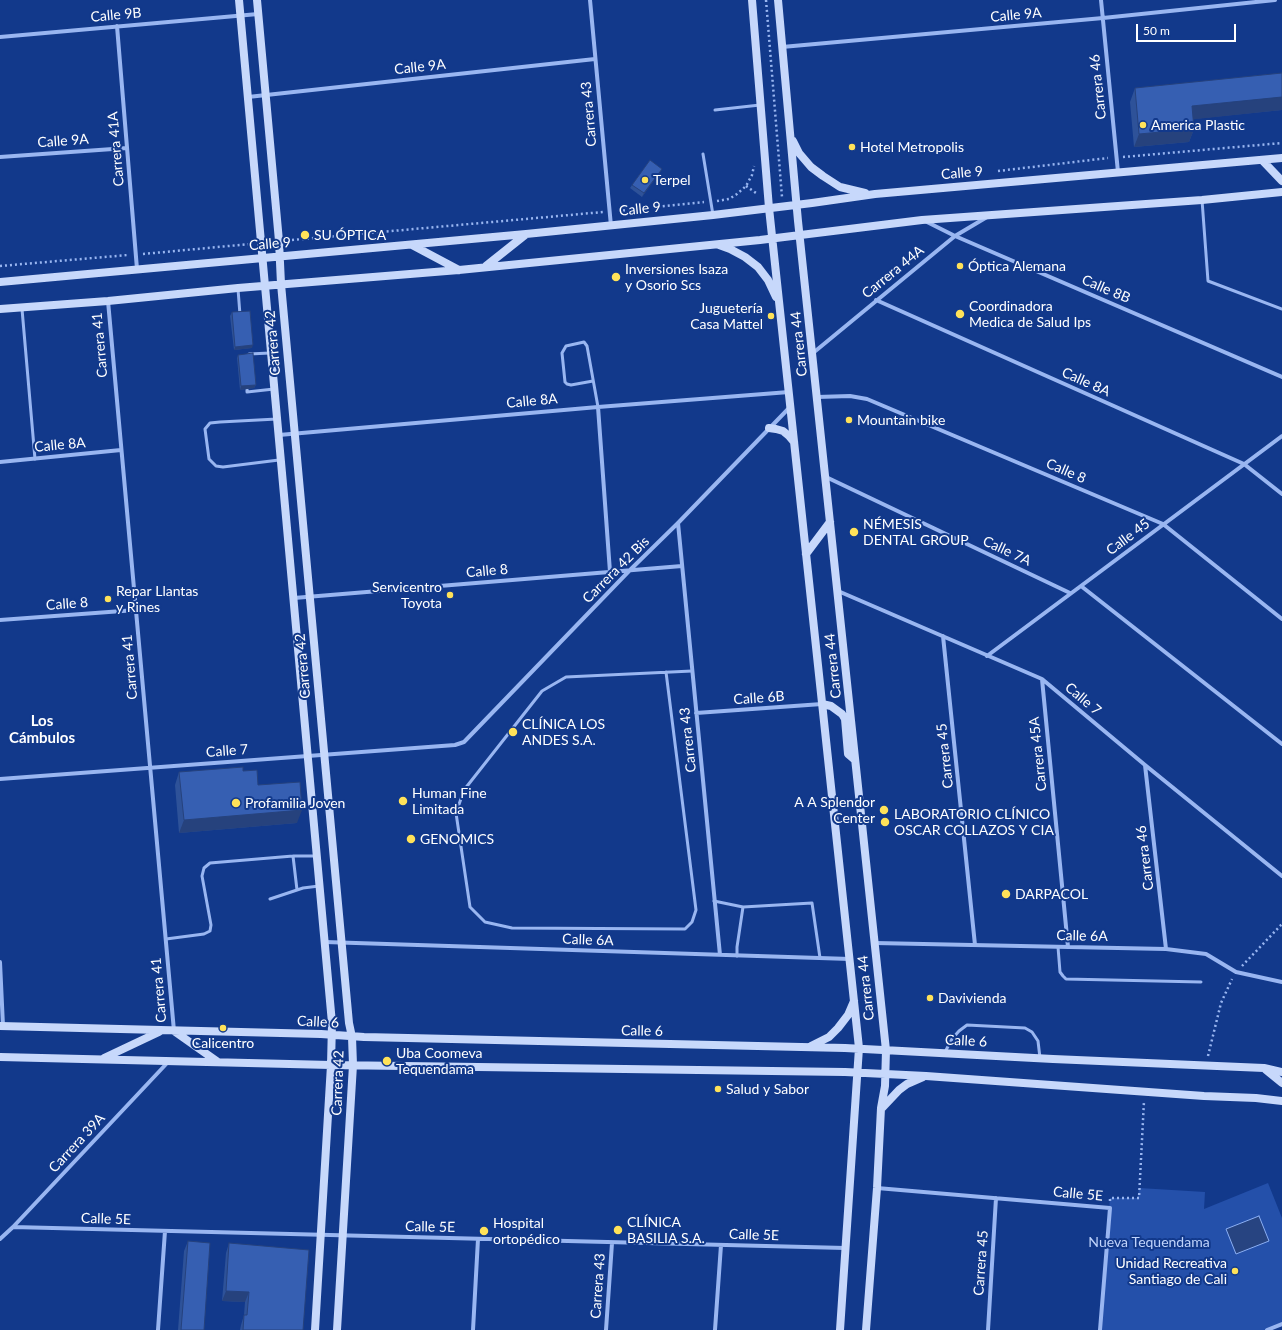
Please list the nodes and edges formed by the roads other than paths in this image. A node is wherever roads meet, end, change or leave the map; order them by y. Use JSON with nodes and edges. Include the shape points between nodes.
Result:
{"nodes":[{"id":1,"x":239,"y":0,"type":"edge"},
{"id":2,"x":258,"y":0,"type":"edge"},
{"id":3,"x":590,"y":0,"type":"edge"},
{"id":4,"x":752,"y":0,"type":"edge"},
{"id":5,"x":778,"y":0,"type":"edge"},
{"id":6,"x":1101,"y":0,"type":"edge"},
{"id":7,"x":1275,"y":0,"type":"edge"},
{"id":8,"x":259,"y":14,"type":"junction"},
{"id":9,"x":240,"y":16,"type":"junction"},
{"id":10,"x":1103,"y":18,"type":"junction"},
{"id":11,"x":117,"y":26,"type":"junction"},
{"id":12,"x":0,"y":37,"type":"edge"},
{"id":13,"x":782,"y":48,"type":"junction"},
{"id":14,"x":595,"y":59,"type":"junction"},
{"id":15,"x":266,"y":95,"type":"junction"},
{"id":16,"x":248,"y":97,"type":"junction"},
{"id":17,"x":760,"y":105,"type":"junction"},
{"id":18,"x":714,"y":110,"type":"dead end"},
{"id":19,"x":791,"y":138,"type":"junction"},
{"id":20,"x":127,"y":148,"type":"junction"},
{"id":21,"x":703,"y":154,"type":"dead end"},
{"id":22,"x":0,"y":157,"type":"edge"},
{"id":23,"x":1282,"y":158,"type":"edge"},
{"id":24,"x":1262,"y":160,"type":"junction"},
{"id":25,"x":1118,"y":172,"type":"junction"},
{"id":26,"x":1282,"y":181,"type":"edge"},
{"id":27,"x":1282,"y":192,"type":"edge"},
{"id":28,"x":875,"y":194,"type":"junction"},
{"id":29,"x":1202,"y":200,"type":"junction"},
{"id":30,"x":797,"y":205,"type":"junction"},
{"id":31,"x":768,"y":208,"type":"junction"},
{"id":32,"x":713,"y":214,"type":"junction"},
{"id":33,"x":991,"y":215,"type":"junction"},
{"id":34,"x":922,"y":220,"type":"junction"},
{"id":35,"x":611,"y":226,"type":"junction"},
{"id":36,"x":526,"y":234,"type":"junction"},
{"id":37,"x":800,"y":235,"type":"junction"},
{"id":38,"x":955,"y":236,"type":"junction"},
{"id":39,"x":772,"y":238,"type":"junction"},
{"id":40,"x":412,"y":244,"type":"junction"},
{"id":41,"x":714,"y":244,"type":"junction"},
{"id":42,"x":280,"y":256,"type":"junction"},
{"id":43,"x":262,"y":258,"type":"junction"},
{"id":44,"x":486,"y":267,"type":"junction"},
{"id":45,"x":136,"y":269,"type":"junction"},
{"id":46,"x":459,"y":270,"type":"junction"},
{"id":47,"x":0,"y":282,"type":"edge"},
{"id":48,"x":281,"y":284,"type":"junction"},
{"id":49,"x":264,"y":285,"type":"junction"},
{"id":50,"x":238,"y":288,"type":"junction"},
{"id":51,"x":876,"y":300,"type":"junction"},
{"id":52,"x":108,"y":301,"type":"junction"},
{"id":53,"x":22,"y":308,"type":"junction"},
{"id":54,"x":0,"y":309,"type":"edge"},
{"id":55,"x":1282,"y":309,"type":"edge"},
{"id":56,"x":780,"y":311,"type":"junction"},
{"id":57,"x":240,"y":315,"type":"edge"},
{"id":58,"x":270,"y":353,"type":"junction"},
{"id":59,"x":813,"y":353,"type":"junction"},
{"id":60,"x":244,"y":354,"type":"edge"},
{"id":61,"x":1282,"y":377,"type":"edge"},
{"id":62,"x":593,"y":381,"type":"junction"},
{"id":63,"x":247,"y":389,"type":"edge"},
{"id":64,"x":274,"y":389,"type":"junction"},
{"id":65,"x":789,"y":392,"type":"junction"},
{"id":66,"x":817,"y":397,"type":"junction"},
{"id":67,"x":598,"y":407,"type":"junction"},
{"id":68,"x":790,"y":407,"type":"junction"},
{"id":69,"x":276,"y":419,"type":"junction"},
{"id":70,"x":769,"y":428,"type":"junction"},
{"id":71,"x":295,"y":433,"type":"junction"},
{"id":72,"x":278,"y":435,"type":"junction"},
{"id":73,"x":1282,"y":436,"type":"edge"},
{"id":74,"x":794,"y":442,"type":"junction"},
{"id":75,"x":121,"y":450,"type":"junction"},
{"id":76,"x":34,"y":459,"type":"junction"},
{"id":77,"x":280,"y":460,"type":"junction"},
{"id":78,"x":0,"y":462,"type":"edge"},
{"id":79,"x":1244,"y":464,"type":"junction"},
{"id":80,"x":826,"y":477,"type":"junction"},
{"id":81,"x":1282,"y":494,"type":"edge"},
{"id":82,"x":830,"y":522,"type":"junction"},
{"id":83,"x":678,"y":523,"type":"junction"},
{"id":84,"x":1163,"y":524,"type":"junction"},
{"id":85,"x":806,"y":554,"type":"junction"},
{"id":86,"x":682,"y":566,"type":"junction"},
{"id":87,"x":630,"y":570,"type":"junction"},
{"id":88,"x":610,"y":572,"type":"junction"},
{"id":89,"x":1081,"y":586,"type":"junction"},
{"id":90,"x":838,"y":591,"type":"junction"},
{"id":91,"x":1070,"y":594,"type":"junction"},
{"id":92,"x":310,"y":597,"type":"junction"},
{"id":93,"x":293,"y":598,"type":"junction"},
{"id":94,"x":136,"y":610,"type":"junction"},
{"id":95,"x":1282,"y":619,"type":"edge"},
{"id":96,"x":0,"y":620,"type":"edge"},
{"id":97,"x":944,"y":636,"type":"junction"},
{"id":98,"x":987,"y":656,"type":"junction"},
{"id":99,"x":692,"y":670,"type":"junction"},
{"id":100,"x":666,"y":672,"type":"junction"},
{"id":101,"x":1042,"y":679,"type":"junction"},
{"id":102,"x":822,"y":704,"type":"junction"},
{"id":103,"x":696,"y":713,"type":"junction"},
{"id":104,"x":1282,"y":744,"type":"edge"},
{"id":105,"x":455,"y":745,"type":"joint"},
{"id":106,"x":324,"y":755,"type":"junction"},
{"id":107,"x":308,"y":756,"type":"junction"},
{"id":108,"x":855,"y":760,"type":"junction"},
{"id":109,"x":1145,"y":765,"type":"junction"},
{"id":110,"x":150,"y":768,"type":"junction"},
{"id":111,"x":0,"y":779,"type":"edge"},
{"id":112,"x":293,"y":856,"type":"junction"},
{"id":113,"x":317,"y":856,"type":"junction"},
{"id":114,"x":1282,"y":876,"type":"edge"},
{"id":115,"x":320,"y":886,"type":"junction"},
{"id":116,"x":297,"y":890,"type":"junction"},
{"id":117,"x":270,"y":899,"type":"dead end"},
{"id":118,"x":714,"y":900,"type":"junction"},
{"id":119,"x":743,"y":907,"type":"junction"},
{"id":120,"x":166,"y":939,"type":"junction"},
{"id":121,"x":325,"y":942,"type":"junction"},
{"id":122,"x":342,"y":942,"type":"junction"},
{"id":123,"x":875,"y":943,"type":"junction"},
{"id":124,"x":975,"y":945,"type":"junction"},
{"id":125,"x":1058,"y":947,"type":"junction"},
{"id":126,"x":1068,"y":947,"type":"junction"},
{"id":127,"x":1166,"y":949,"type":"junction"},
{"id":128,"x":720,"y":955,"type":"junction"},
{"id":129,"x":737,"y":956,"type":"junction"},
{"id":130,"x":820,"y":958,"type":"junction"},
{"id":131,"x":850,"y":959,"type":"junction"},
{"id":132,"x":0,"y":962,"type":"edge"},
{"id":133,"x":1201,"y":982,"type":"dead end"},
{"id":134,"x":1282,"y":982,"type":"edge"},
{"id":135,"x":854,"y":1000,"type":"junction"},
{"id":136,"x":2,"y":1026,"type":"edge"},
{"id":137,"x":160,"y":1031,"type":"junction"},
{"id":138,"x":174,"y":1032,"type":"junction"},
{"id":139,"x":333,"y":1036,"type":"junction"},
{"id":140,"x":352,"y":1037,"type":"junction"},
{"id":141,"x":807,"y":1048,"type":"junction"},
{"id":142,"x":859,"y":1048,"type":"junction"},
{"id":143,"x":886,"y":1050,"type":"junction"},
{"id":144,"x":945,"y":1053,"type":"junction"},
{"id":145,"x":0,"y":1057,"type":"edge"},
{"id":146,"x":1040,"y":1058,"type":"junction"},
{"id":147,"x":102,"y":1060,"type":"junction"},
{"id":148,"x":169,"y":1061,"type":"junction"},
{"id":149,"x":218,"y":1062,"type":"junction"},
{"id":150,"x":331,"y":1065,"type":"junction"},
{"id":151,"x":353,"y":1065,"type":"junction"},
{"id":152,"x":1264,"y":1068,"type":"junction"},
{"id":153,"x":1282,"y":1072,"type":"edge"},
{"id":154,"x":859,"y":1074,"type":"junction"},
{"id":155,"x":886,"y":1075,"type":"junction"},
{"id":156,"x":926,"y":1076,"type":"junction"},
{"id":157,"x":1282,"y":1083,"type":"edge"},
{"id":158,"x":1282,"y":1101,"type":"edge"},
{"id":159,"x":881,"y":1108,"type":"junction"},
{"id":160,"x":877,"y":1188,"type":"junction"},
{"id":161,"x":996,"y":1198,"type":"junction"},
{"id":162,"x":13,"y":1227,"type":"junction"},
{"id":163,"x":165,"y":1232,"type":"junction"},
{"id":164,"x":320,"y":1235,"type":"junction"},
{"id":165,"x":343,"y":1236,"type":"junction"},
{"id":166,"x":0,"y":1239,"type":"edge"},
{"id":167,"x":478,"y":1239,"type":"junction"},
{"id":168,"x":612,"y":1243,"type":"junction"},
{"id":169,"x":721,"y":1245,"type":"junction"},
{"id":170,"x":846,"y":1248,"type":"junction"},
{"id":171,"x":1282,"y":1324,"type":"edge"},
{"id":172,"x":158,"y":1330,"type":"edge"},
{"id":173,"x":315,"y":1330,"type":"edge"},
{"id":174,"x":337,"y":1330,"type":"edge"},
{"id":175,"x":473,"y":1330,"type":"edge"},
{"id":176,"x":606,"y":1330,"type":"edge"},
{"id":177,"x":715,"y":1330,"type":"edge"},
{"id":178,"x":840,"y":1330,"type":"edge"},
{"id":179,"x":866,"y":1330,"type":"edge"},
{"id":180,"x":988,"y":1330,"type":"edge"},
{"id":181,"x":1100,"y":1330,"type":"edge"},
{"id":182,"x":1267,"y":1330,"type":"edge"}],
"edges":[{"from":1,"to":9,"type":"main road","name":"Carrera 42"},
{"from":2,"to":8,"type":"main road","name":"Carrera 42"},
{"from":3,"to":14,"type":"street","name":"Carrera 43"},
{"from":4,"to":17,"type":"main road","name":"Carrera 44"},
{"from":5,"to":13,"type":"main road","name":"Carrera 44"},
{"from":6,"to":10,"type":"street","name":"Carrera 46"},
{"from":7,"to":10,"type":"street","name":"Calle 9A"},
{"from":8,"to":9,"type":"street","name":"Calle 9B"},
{"from":8,"to":15,"type":"main road","name":"Carrera 42"},
{"from":9,"to":11,"type":"street","name":"Calle 9B"},
{"from":9,"to":16,"type":"main road","name":"Carrera 42"},
{"from":10,"to":13,"type":"street","name":"Calle 9A"},
{"from":10,"to":25,"type":"street","name":"Carrera 46"},
{"from":11,"to":12,"type":"street","name":"Calle 9B"},
{"from":11,"to":20,"type":"street","name":"Carrera 41A"},
{"from":13,"to":19,"type":"main road","name":"Carrera 44"},
{"from":14,"to":15,"type":"street","name":"Calle 9A"},
{"from":14,"to":35,"type":"street","name":"Carrera 43"},
{"from":15,"to":16,"type":"street","name":"Calle 9A"},
{"from":15,"to":42,"type":"main road","name":"Carrera 42"},
{"from":16,"to":43,"type":"main road","name":"Carrera 42"},
{"from":17,"to":18,"type":"lane"},
{"from":17,"to":31,"type":"main road","name":"Carrera 44"},
{"from":19,"to":28,"type":"main road","via":[[803,158],[823,176],[840,187]]},
{"from":19,"to":30,"type":"main road","name":"Carrera 44"},
{"from":20,"to":22,"type":"street","name":"Calle 9A"},
{"from":20,"to":45,"type":"street","name":"Carrera 41A"},
{"from":21,"to":32,"type":"lane"},
{"from":23,"to":24,"type":"main road","name":"Calle 9"},
{"from":24,"to":25,"type":"main road","name":"Calle 9"},
{"from":24,"to":26,"type":"main road"},
{"from":25,"to":28,"type":"main road","name":"Calle 9"},
{"from":27,"to":29,"type":"main road"},
{"from":28,"to":30,"type":"main road","name":"Calle 9"},
{"from":29,"to":33,"type":"main road"},
{"from":29,"to":55,"type":"lane","via":[[1208,281]]},
{"from":30,"to":31,"type":"main road","name":"Calle 9"},
{"from":30,"to":37,"type":"main road","name":"Carrera 44"},
{"from":31,"to":32,"type":"main road","name":"Calle 9"},
{"from":31,"to":39,"type":"main road","name":"Carrera 44"},
{"from":32,"to":35,"type":"main road","name":"Calle 9"},
{"from":33,"to":34,"type":"main road"},
{"from":33,"to":38,"type":"street","name":"Carrera 44A"},
{"from":34,"to":37,"type":"main road"},
{"from":34,"to":38,"type":"street","name":"Calle 8B"},
{"from":35,"to":36,"type":"main road","name":"Calle 9"},
{"from":36,"to":40,"type":"main road","name":"Calle 9"},
{"from":36,"to":44,"type":"main road"},
{"from":37,"to":39,"type":"main road"},
{"from":37,"to":59,"type":"main road","name":"Carrera 44"},
{"from":38,"to":51,"type":"street","name":"Carrera 44A"},
{"from":38,"to":61,"type":"street","name":"Calle 8B"},
{"from":39,"to":41,"type":"main road"},
{"from":39,"to":56,"type":"main road","name":"Carrera 44"},
{"from":40,"to":42,"type":"main road","name":"Calle 9"},
{"from":40,"to":46,"type":"main road"},
{"from":41,"to":44,"type":"main road"},
{"from":41,"to":56,"type":"main road","via":[[730,249],[758,267],[768,280]]},
{"from":42,"to":43,"type":"main road","name":"Calle 9"},
{"from":42,"to":48,"type":"main road","name":"Carrera 42"},
{"from":43,"to":45,"type":"main road","name":"Calle 9"},
{"from":43,"to":49,"type":"main road","name":"Carrera 42"},
{"from":44,"to":46,"type":"main road"},
{"from":45,"to":47,"type":"main road","name":"Calle 9"},
{"from":46,"to":48,"type":"main road"},
{"from":48,"to":49,"type":"main road"},
{"from":48,"to":71,"type":"main road","name":"Carrera 42"},
{"from":49,"to":50,"type":"main road"},
{"from":49,"to":58,"type":"main road","name":"Carrera 42"},
{"from":50,"to":52,"type":"main road"},
{"from":50,"to":57,"type":"lane"},
{"from":51,"to":59,"type":"street","name":"Carrera 44A"},
{"from":51,"to":79,"type":"street","name":"Calle 8A"},
{"from":52,"to":53,"type":"main road"},
{"from":52,"to":75,"type":"street","name":"Carrera 41"},
{"from":53,"to":54,"type":"main road"},
{"from":53,"to":76,"type":"lane"},
{"from":56,"to":65,"type":"main road","name":"Carrera 44"},
{"from":58,"to":60,"type":"lane"},
{"from":58,"to":64,"type":"main road","name":"Carrera 42"},
{"from":59,"to":66,"type":"main road","name":"Carrera 44"},
{"from":62,"to":62,"type":"lane","via":[[587,346],[584,342],[566,346],[562,353],[565,382],[571,385]]},
{"from":62,"to":67,"type":"lane"},
{"from":63,"to":64,"type":"lane","via":[[247,392]]},
{"from":64,"to":69,"type":"main road","name":"Carrera 42"},
{"from":65,"to":67,"type":"street","name":"Calle 8A"},
{"from":65,"to":68,"type":"main road","name":"Carrera 44"},
{"from":66,"to":80,"type":"main road","name":"Carrera 44"},
{"from":66,"to":84,"type":"street","name":"Calle 8","via":[[850,396],[867,399]]},
{"from":67,"to":71,"type":"street","name":"Calle 8A"},
{"from":67,"to":88,"type":"street"},
{"from":68,"to":70,"type":"street","name":"Carrera 42 Bis"},
{"from":68,"to":74,"type":"main road","name":"Carrera 44"},
{"from":69,"to":72,"type":"main road","name":"Carrera 42"},
{"from":69,"to":77,"type":"lane","via":[[210,423],[205,429],[209,459],[216,466]]},
{"from":70,"to":74,"type":"main road","via":[[783,431]]},
{"from":70,"to":83,"type":"street","name":"Carrera 42 Bis"},
{"from":71,"to":72,"type":"street","name":"Calle 8A"},
{"from":71,"to":92,"type":"main road","name":"Carrera 42"},
{"from":72,"to":77,"type":"main road","name":"Carrera 42"},
{"from":73,"to":79,"type":"street","name":"Calle 45"},
{"from":74,"to":85,"type":"main road","name":"Carrera 44"},
{"from":75,"to":76,"type":"street","name":"Calle 8A"},
{"from":75,"to":94,"type":"street","name":"Carrera 41"},
{"from":76,"to":78,"type":"street","name":"Calle 8A"},
{"from":77,"to":93,"type":"main road","name":"Carrera 42"},
{"from":79,"to":81,"type":"street","name":"Calle 8A"},
{"from":79,"to":84,"type":"street","name":"Calle 45"},
{"from":80,"to":82,"type":"main road","name":"Carrera 44"},
{"from":80,"to":91,"type":"street","name":"Calle 7A"},
{"from":82,"to":85,"type":"main road"},
{"from":82,"to":90,"type":"main road","name":"Carrera 44"},
{"from":83,"to":86,"type":"street","name":"Carrera 43"},
{"from":83,"to":87,"type":"street","name":"Carrera 42 Bis"},
{"from":84,"to":89,"type":"street","name":"Calle 45"},
{"from":84,"to":95,"type":"street","name":"Calle 8"},
{"from":85,"to":102,"type":"main road","name":"Carrera 44"},
{"from":86,"to":87,"type":"street","name":"Calle 8"},
{"from":86,"to":99,"type":"street","name":"Carrera 43"},
{"from":87,"to":88,"type":"street","name":"Calle 8"},
{"from":87,"to":105,"type":"street","name":"Carrera 42 Bis","via":[[464,742]]},
{"from":88,"to":92,"type":"street","name":"Calle 8"},
{"from":89,"to":91,"type":"street","name":"Calle 45"},
{"from":89,"to":104,"type":"street"},
{"from":90,"to":97,"type":"street","name":"Calle 7"},
{"from":90,"to":108,"type":"main road","name":"Carrera 44"},
{"from":91,"to":98,"type":"street","name":"Calle 45"},
{"from":92,"to":93,"type":"street","name":"Calle 8"},
{"from":92,"to":106,"type":"main road","name":"Carrera 42"},
{"from":93,"to":107,"type":"main road","name":"Carrera 42"},
{"from":94,"to":96,"type":"street","name":"Calle 8"},
{"from":94,"to":110,"type":"street","name":"Carrera 41"},
{"from":97,"to":98,"type":"street","name":"Calle 7"},
{"from":97,"to":124,"type":"street","name":"Carrera 45"},
{"from":98,"to":101,"type":"street","name":"Calle 7"},
{"from":99,"to":100,"type":"lane"},
{"from":99,"to":103,"type":"street","name":"Carrera 43"},
{"from":100,"to":100,"type":"lane","via":[[566,677],[542,691],[464,790],[456,813],[470,907],[485,922],[512,928],[685,929],[692,922],[696,910]]},
{"from":101,"to":109,"type":"street","name":"Calle 7"},
{"from":101,"to":126,"type":"street","name":"Carrera 45A"},
{"from":102,"to":103,"type":"street","name":"Calle 6B"},
{"from":102,"to":108,"type":"main road","via":[[835,708],[845,719],[848,754]]},
{"from":102,"to":131,"type":"main road","name":"Carrera 44"},
{"from":103,"to":118,"type":"street","name":"Carrera 43"},
{"from":105,"to":106,"type":"street","name":"Calle 7"},
{"from":106,"to":107,"type":"street","name":"Calle 7"},
{"from":106,"to":122,"type":"main road","name":"Carrera 42"},
{"from":107,"to":110,"type":"street","name":"Calle 7"},
{"from":107,"to":113,"type":"main road","name":"Carrera 42"},
{"from":108,"to":123,"type":"main road","name":"Carrera 44"},
{"from":109,"to":114,"type":"street","name":"Calle 7"},
{"from":109,"to":127,"type":"street","name":"Carrera 46"},
{"from":110,"to":111,"type":"street","name":"Calle 7"},
{"from":110,"to":120,"type":"street","name":"Carrera 41"},
{"from":112,"to":113,"type":"lane"},
{"from":112,"to":116,"type":"lane"},
{"from":112,"to":120,"type":"lane","via":[[210,863],[204,868],[202,876],[210,931]]},
{"from":113,"to":115,"type":"main road","name":"Carrera 42"},
{"from":115,"to":116,"type":"lane"},
{"from":115,"to":121,"type":"main road","name":"Carrera 42"},
{"from":116,"to":117,"type":"lane"},
{"from":118,"to":119,"type":"lane"},
{"from":118,"to":128,"type":"street","name":"Carrera 43"},
{"from":119,"to":129,"type":"lane"},
{"from":119,"to":130,"type":"lane","via":[[812,903]]},
{"from":120,"to":138,"type":"street","name":"Carrera 41"},
{"from":121,"to":122,"type":"street","name":"Calle 6A"},
{"from":121,"to":139,"type":"main road","name":"Carrera 42"},
{"from":122,"to":128,"type":"street","name":"Calle 6A"},
{"from":122,"to":140,"type":"main road","name":"Carrera 42"},
{"from":123,"to":124,"type":"street","name":"Calle 6A"},
{"from":123,"to":143,"type":"main road","name":"Carrera 44"},
{"from":124,"to":125,"type":"street","name":"Calle 6A"},
{"from":125,"to":126,"type":"street","name":"Calle 6A"},
{"from":125,"to":133,"type":"lane","via":[[1060,972],[1066,978]]},
{"from":126,"to":127,"type":"street","name":"Calle 6A"},
{"from":127,"to":134,"type":"street","name":"Calle 6A","via":[[1206,954],[1236,972]]},
{"from":128,"to":129,"type":"street","name":"Calle 6A"},
{"from":129,"to":130,"type":"street","name":"Calle 6A"},
{"from":130,"to":131,"type":"street","name":"Calle 6A"},
{"from":131,"to":135,"type":"main road","name":"Carrera 44"},
{"from":132,"to":136,"type":"street"},
{"from":135,"to":141,"type":"main road","via":[[848,1015],[838,1028],[824,1040]]},
{"from":135,"to":142,"type":"main road","name":"Carrera 44"},
{"from":136,"to":137,"type":"main road","name":"Calle 6"},
{"from":137,"to":138,"type":"main road","name":"Calle 6"},
{"from":137,"to":147,"type":"main road"},
{"from":138,"to":139,"type":"main road","name":"Calle 6"},
{"from":138,"to":149,"type":"main road"},
{"from":139,"to":140,"type":"main road","name":"Calle 6"},
{"from":139,"to":150,"type":"main road","name":"Carrera 42"},
{"from":140,"to":141,"type":"main road","name":"Calle 6"},
{"from":140,"to":151,"type":"main road","name":"Carrera 42"},
{"from":141,"to":142,"type":"main road","name":"Calle 6"},
{"from":142,"to":143,"type":"main road","name":"Calle 6"},
{"from":142,"to":154,"type":"main road","name":"Carrera 44"},
{"from":143,"to":144,"type":"main road","name":"Calle 6"},
{"from":143,"to":155,"type":"main road","name":"Carrera 44"},
{"from":144,"to":146,"type":"main road","name":"Calle 6"},
{"from":144,"to":146,"type":"lane","via":[[952,1039],[967,1025],[1025,1028],[1032,1032],[1038,1041]]},
{"from":145,"to":147,"type":"main road"},
{"from":146,"to":152,"type":"main road","name":"Calle 6"},
{"from":147,"to":148,"type":"main road"},
{"from":148,"to":149,"type":"main road"},
{"from":148,"to":162,"type":"street","name":"Carrera 39A"},
{"from":149,"to":150,"type":"main road"},
{"from":150,"to":151,"type":"main road"},
{"from":150,"to":164,"type":"main road","name":"Carrera 42"},
{"from":151,"to":154,"type":"main road"},
{"from":151,"to":165,"type":"main road","name":"Carrera 42"},
{"from":152,"to":153,"type":"main road","name":"Calle 6"},
{"from":152,"to":157,"type":"main road"},
{"from":154,"to":155,"type":"main road"},
{"from":154,"to":170,"type":"main road","name":"Carrera 44"},
{"from":155,"to":156,"type":"main road"},
{"from":155,"to":159,"type":"main road","name":"Carrera 44"},
{"from":156,"to":158,"type":"main road"},
{"from":156,"to":159,"type":"main road","via":[[907,1084]]},
{"from":159,"to":160,"type":"main road","name":"Carrera 44"},
{"from":160,"to":161,"type":"street","name":"Calle 5E"},
{"from":160,"to":179,"type":"main road","name":"Carrera 44"},
{"from":161,"to":180,"type":"street","name":"Carrera 45"},
{"from":161,"to":181,"type":"street","name":"Calle 5E","via":[[1110,1208]]},
{"from":162,"to":163,"type":"street","name":"Calle 5E"},
{"from":162,"to":166,"type":"street","name":"Carrera 39A"},
{"from":163,"to":164,"type":"street","name":"Calle 5E"},
{"from":163,"to":172,"type":"street"},
{"from":164,"to":165,"type":"street","name":"Calle 5E"},
{"from":164,"to":173,"type":"main road","name":"Carrera 42"},
{"from":165,"to":167,"type":"street","name":"Calle 5E"},
{"from":165,"to":174,"type":"main road","name":"Carrera 42"},
{"from":167,"to":168,"type":"street","name":"Calle 5E"},
{"from":167,"to":175,"type":"street"},
{"from":168,"to":169,"type":"street","name":"Calle 5E"},
{"from":168,"to":176,"type":"street","name":"Carrera 43"},
{"from":169,"to":170,"type":"street","name":"Calle 5E"},
{"from":169,"to":177,"type":"street"},
{"from":170,"to":178,"type":"main road","name":"Carrera 44"},
{"from":171,"to":182,"type":"street"}]}
